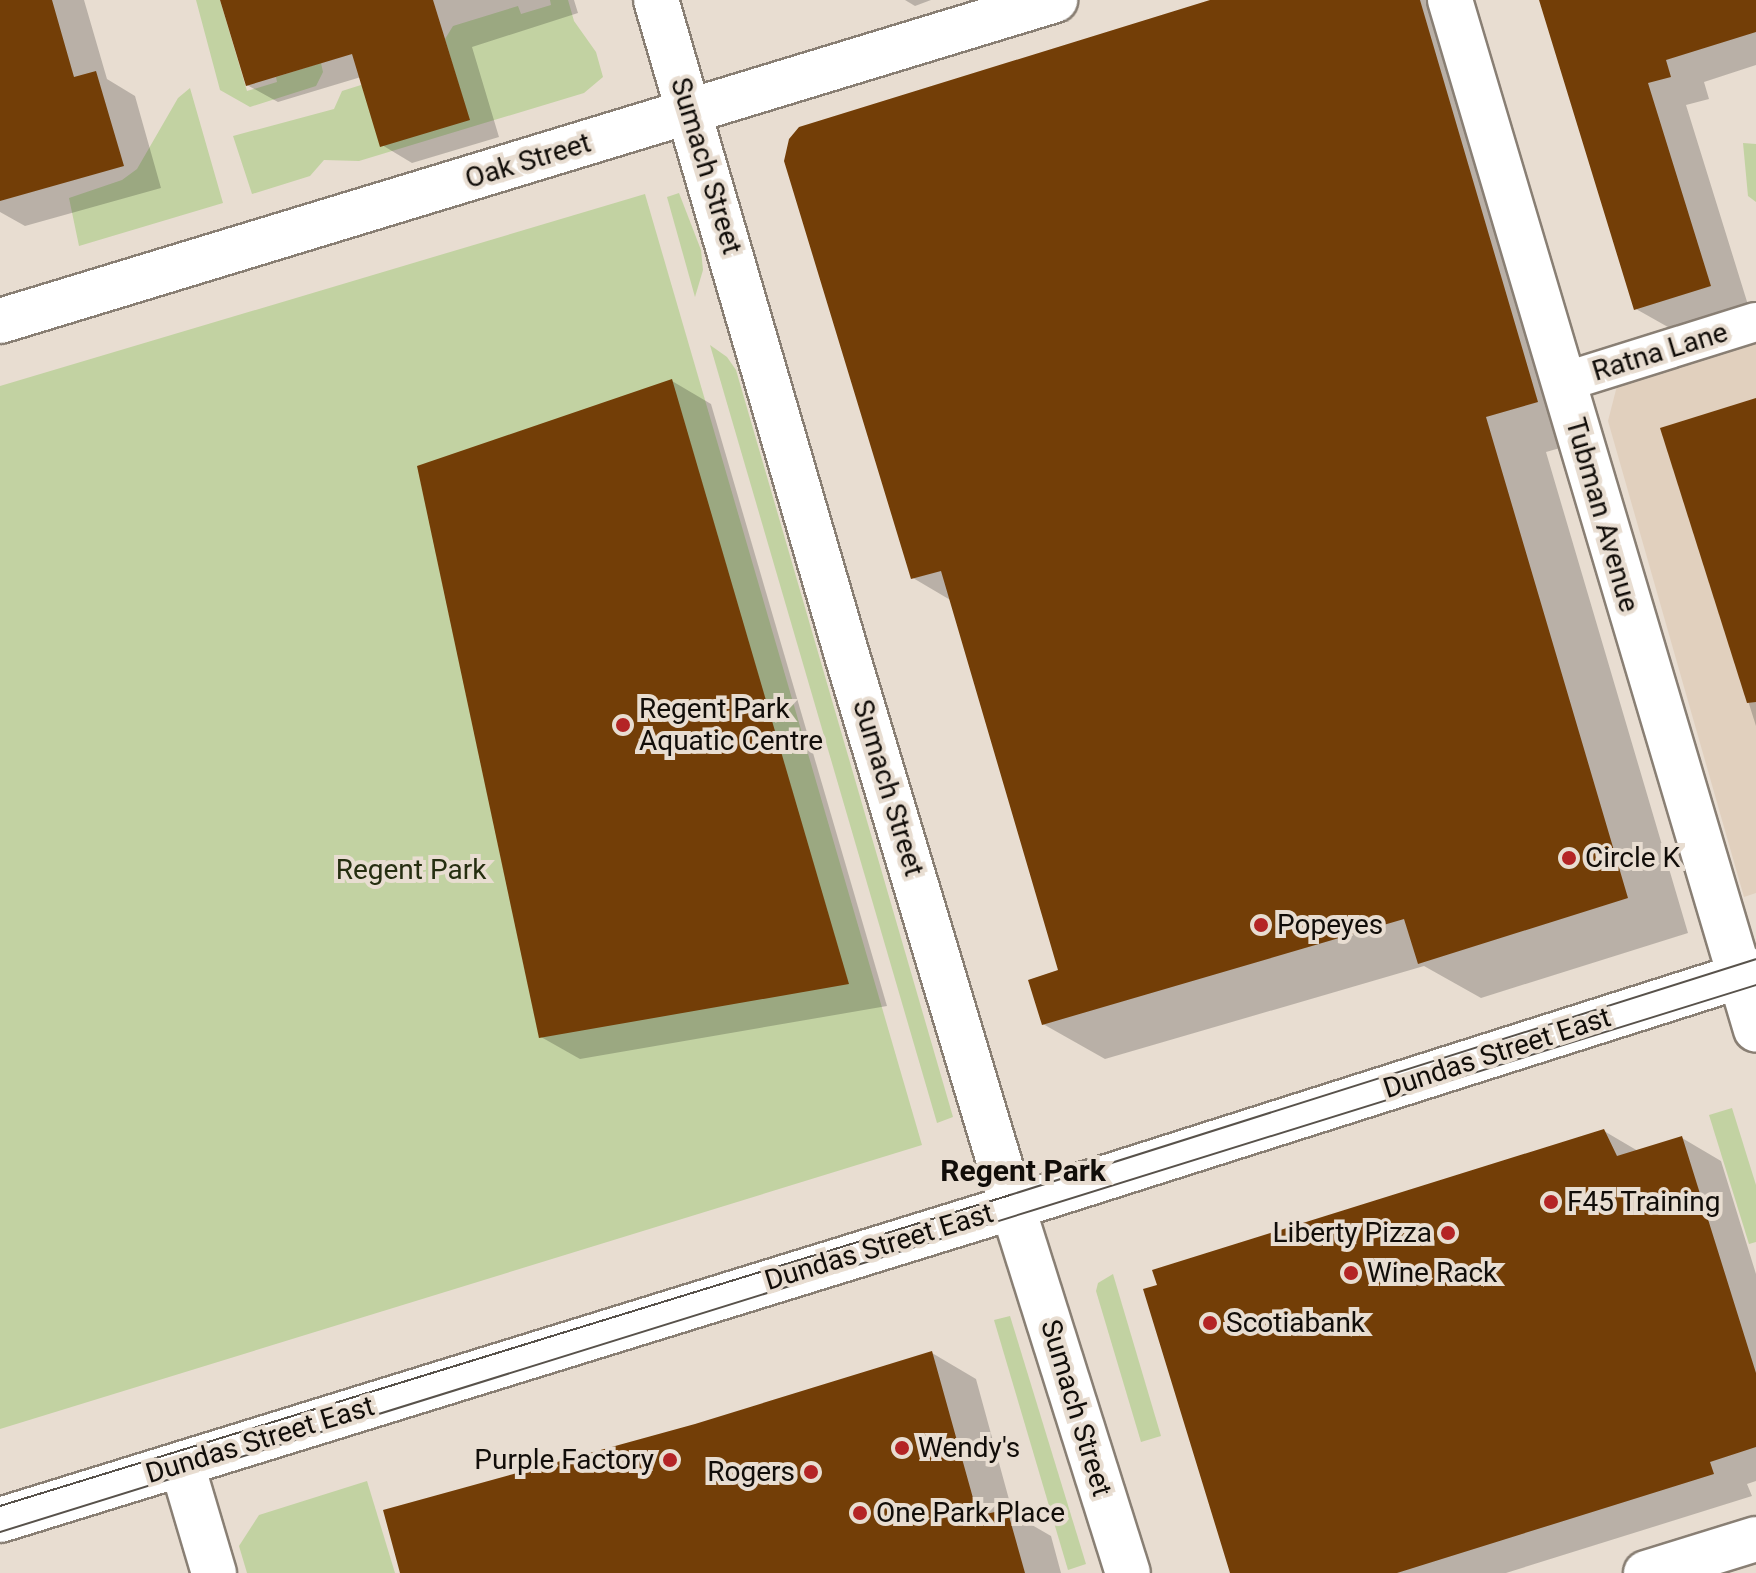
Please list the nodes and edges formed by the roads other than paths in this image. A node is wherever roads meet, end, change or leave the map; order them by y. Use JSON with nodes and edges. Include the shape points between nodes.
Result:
{"nodes":[{"id":1,"x":656,"y":0,"type":"edge"},
{"id":2,"x":1055,"y":0,"type":"edge"},
{"id":3,"x":1450,"y":0,"type":"edge"},
{"id":4,"x":690,"y":111,"type":"junction"},
{"id":5,"x":0,"y":321,"type":"edge"},
{"id":6,"x":1756,"y":322,"type":"edge"},
{"id":7,"x":1564,"y":382,"type":"junction"},
{"id":8,"x":1747,"y":973,"type":"edge"},
{"id":9,"x":1756,"y":1030,"type":"edge"},
{"id":10,"x":1013,"y":1207,"type":"junction"},
{"id":11,"x":182,"y":1465,"type":"junction"},
{"id":12,"x":0,"y":1520,"type":"edge"},
{"id":13,"x":1756,"y":1539,"type":"edge"},
{"id":14,"x":214,"y":1573,"type":"edge"},
{"id":15,"x":1128,"y":1573,"type":"edge"},
{"id":16,"x":1646,"y":1573,"type":"edge"}],
"edges":[{"from":1,"to":4,"type":"street","name":"Sumach Street"},
{"from":2,"to":4,"type":"street","name":"Oak Street"},
{"from":3,"to":7,"type":"street","name":"Tubman Avenue"},
{"from":4,"to":5,"type":"street","name":"Oak Street"},
{"from":4,"to":10,"type":"street","name":"Sumach Street"},
{"from":6,"to":7,"type":"street","name":"Ratna Lane"},
{"from":7,"to":8,"type":"street","name":"Tubman Avenue"},
{"from":8,"to":9,"type":"street","name":"Tubman Avenue"},
{"from":8,"to":10,"type":"street","name":"Dundas Street East"},
{"from":10,"to":11,"type":"street","name":"Dundas Street East"},
{"from":10,"to":15,"type":"street","name":"Sumach Street"},
{"from":11,"to":12,"type":"street","name":"Dundas Street East"},
{"from":11,"to":14,"type":"street"},
{"from":13,"to":16,"type":"street"}]}
